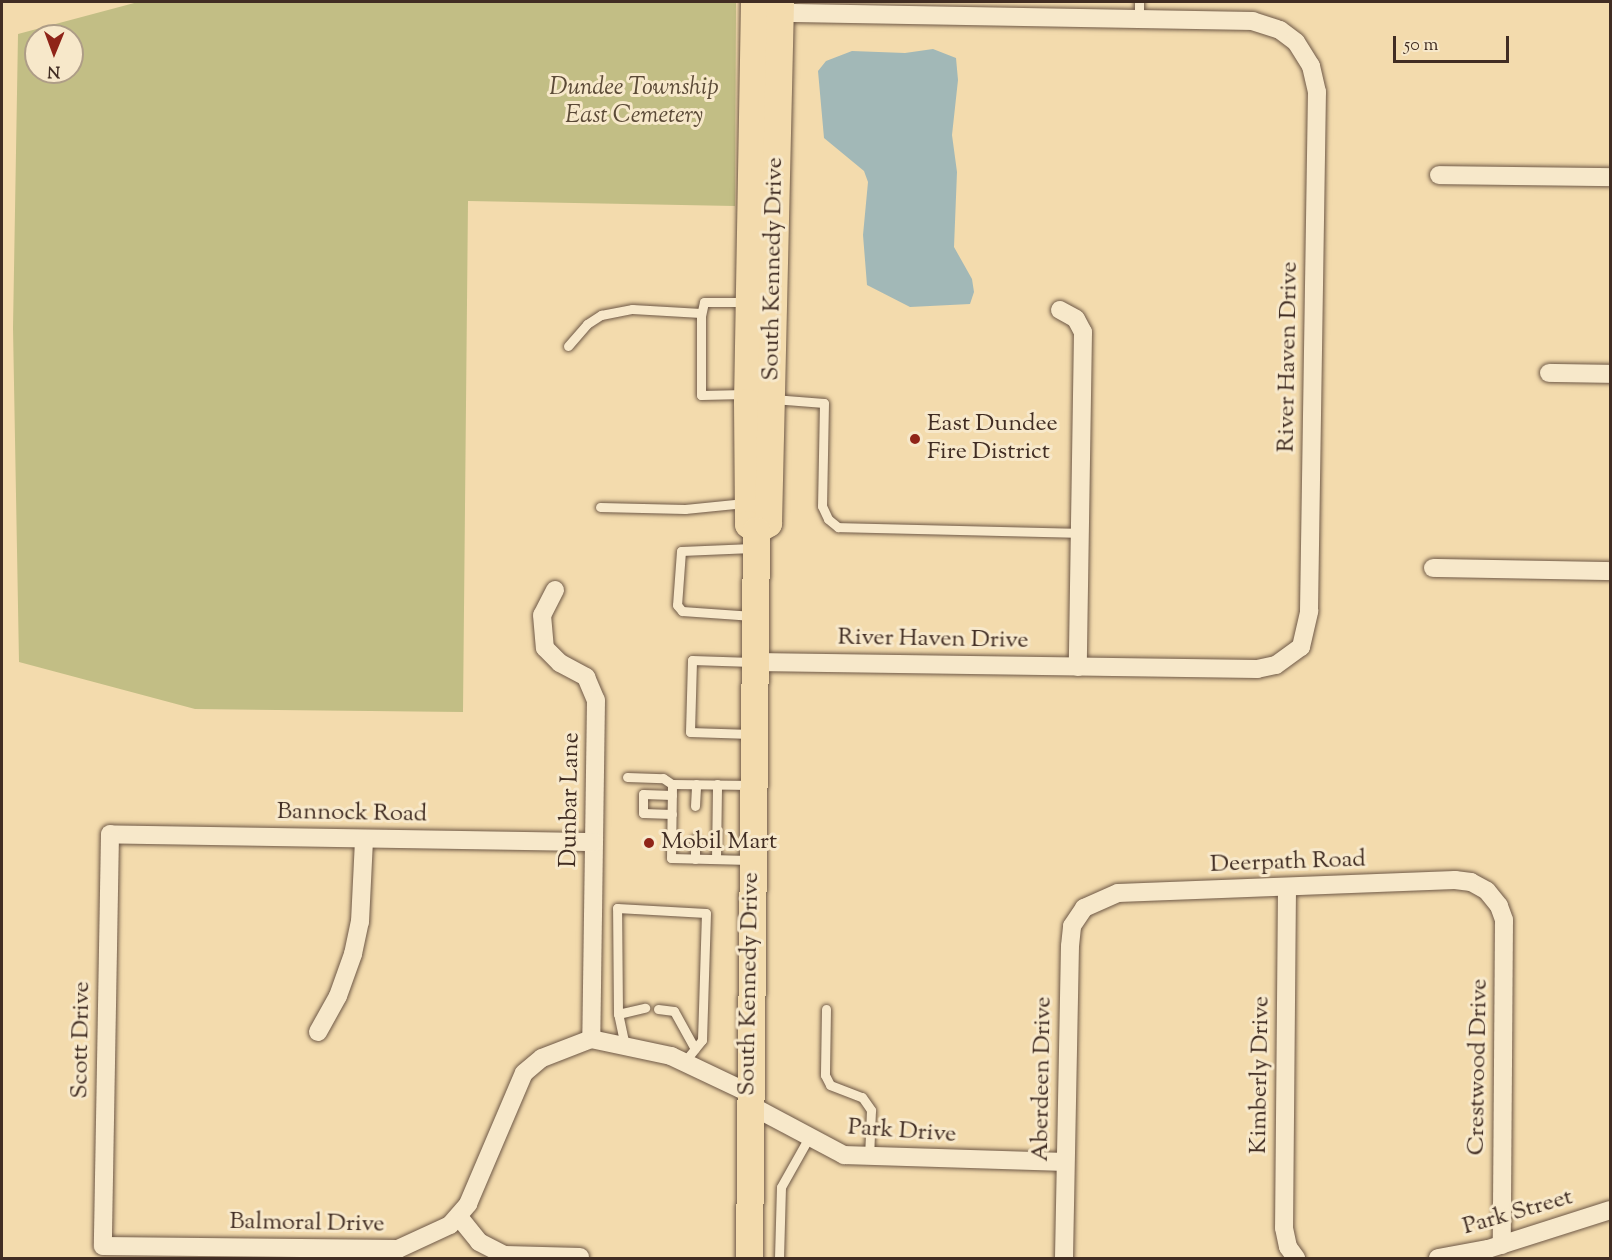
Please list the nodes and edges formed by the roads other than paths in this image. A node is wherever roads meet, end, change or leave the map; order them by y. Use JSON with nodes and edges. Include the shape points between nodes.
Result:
{"nodes":[{"id":1,"x":754,"y":2,"type":"edge"},
{"id":2,"x":780,"y":7,"type":"edge"},
{"id":3,"x":903,"y":9,"type":"edge"},
{"id":4,"x":1139,"y":10,"type":"edge"},
{"id":5,"x":1439,"y":175,"type":"dead end"},
{"id":6,"x":1611,"y":177,"type":"edge"},
{"id":7,"x":748,"y":302,"type":"junction"},
{"id":8,"x":1060,"y":310,"type":"dead end"},
{"id":9,"x":701,"y":313,"type":"junction"},
{"id":10,"x":568,"y":346,"type":"dead end"},
{"id":11,"x":1549,"y":373,"type":"dead end"},
{"id":12,"x":1611,"y":374,"type":"edge"},
{"id":13,"x":759,"y":396,"type":"junction"},
{"id":14,"x":747,"y":503,"type":"junction"},
{"id":15,"x":600,"y":507,"type":"dead end"},
{"id":16,"x":1080,"y":533,"type":"junction"},
{"id":17,"x":756,"y":539,"type":"junction"},
{"id":18,"x":1433,"y":568,"type":"dead end"},
{"id":19,"x":1611,"y":571,"type":"edge"},
{"id":20,"x":555,"y":590,"type":"dead end"},
{"id":21,"x":756,"y":616,"type":"junction"},
{"id":22,"x":755,"y":662,"type":"junction"},
{"id":23,"x":1078,"y":667,"type":"junction"},
{"id":24,"x":753,"y":734,"type":"junction"},
{"id":25,"x":627,"y":777,"type":"dead end"},
{"id":26,"x":672,"y":784,"type":"junction"},
{"id":27,"x":696,"y":784,"type":"junction"},
{"id":28,"x":717,"y":784,"type":"junction"},
{"id":29,"x":753,"y":785,"type":"junction"},
{"id":30,"x":672,"y":795,"type":"junction"},
{"id":31,"x":695,"y":806,"type":"dead end"},
{"id":32,"x":672,"y":814,"type":"junction"},
{"id":33,"x":110,"y":834,"type":"joint"},
{"id":34,"x":364,"y":839,"type":"junction"},
{"id":35,"x":695,"y":839,"type":"dead end"},
{"id":36,"x":594,"y":842,"type":"junction"},
{"id":37,"x":695,"y":859,"type":"junction"},
{"id":38,"x":716,"y":860,"type":"junction"},
{"id":39,"x":752,"y":860,"type":"junction"},
{"id":40,"x":1287,"y":888,"type":"junction"},
{"id":41,"x":1490,"y":894,"type":"joint"},
{"id":42,"x":1087,"y":905,"type":"joint"},
{"id":43,"x":645,"y":1008,"type":"dead end"},
{"id":44,"x":658,"y":1009,"type":"dead end"},
{"id":45,"x":826,"y":1009,"type":"dead end"},
{"id":46,"x":618,"y":1014,"type":"junction"},
{"id":47,"x":318,"y":1032,"type":"dead end"},
{"id":48,"x":591,"y":1039,"type":"junction"},
{"id":49,"x":625,"y":1046,"type":"junction"},
{"id":50,"x":690,"y":1055,"type":"junction"},
{"id":51,"x":748,"y":1099,"type":"junction"},
{"id":52,"x":808,"y":1139,"type":"junction"},
{"id":53,"x":869,"y":1157,"type":"junction"},
{"id":54,"x":1065,"y":1162,"type":"junction"},
{"id":55,"x":1611,"y":1210,"type":"edge"},
{"id":56,"x":459,"y":1217,"type":"junction"},
{"id":57,"x":1502,"y":1245,"type":"junction"},
{"id":58,"x":103,"y":1246,"type":"joint"},
{"id":59,"x":580,"y":1257,"type":"edge"},
{"id":60,"x":749,"y":1258,"type":"edge"},
{"id":61,"x":779,"y":1258,"type":"edge"},
{"id":62,"x":1064,"y":1258,"type":"edge"},
{"id":63,"x":1296,"y":1258,"type":"edge"},
{"id":64,"x":1438,"y":1258,"type":"edge"}],
"edges":[{"from":1,"to":7,"type":"main road","name":"South Kennedy Drive"},
{"from":2,"to":3,"type":"street","name":"River Haven Drive"},
{"from":2,"to":13,"type":"main road","name":"South Kennedy Drive"},
{"from":3,"to":4,"type":"street","name":"River Haven Drive"},
{"from":4,"to":23,"type":"street","name":"River Haven Drive","via":[[1268,25],[1296,42],[1316,80],[1307,626],[1297,651],[1266,668]]},
{"from":5,"to":6,"type":"street"},
{"from":7,"to":9,"type":"lane","via":[[704,302]]},
{"from":7,"to":13,"type":"main road","name":"South Kennedy Drive"},
{"from":8,"to":16,"type":"street","via":[[1077,319],[1083,332]]},
{"from":9,"to":10,"type":"lane","via":[[632,309],[602,315],[587,324]]},
{"from":9,"to":13,"type":"lane","via":[[701,394]]},
{"from":11,"to":12,"type":"street"},
{"from":13,"to":14,"type":"main road","name":"South Kennedy Drive"},
{"from":13,"to":16,"type":"lane","via":[[824,403],[822,506],[830,522],[838,527]]},
{"from":13,"to":17,"type":"main road","name":"South Kennedy Drive","via":[[768,523]]},
{"from":14,"to":15,"type":"lane","via":[[685,509]]},
{"from":14,"to":17,"type":"main road","name":"South Kennedy Drive","via":[[748,524]]},
{"from":16,"to":23,"type":"street"},
{"from":17,"to":21,"type":"main road","name":"South Kennedy Drive"},
{"from":17,"to":21,"type":"lane","via":[[681,551],[677,605],[682,611]]},
{"from":18,"to":19,"type":"street"},
{"from":20,"to":36,"type":"street","name":"Dunbar Lane","via":[[542,615],[545,648],[560,663],[586,677],[596,700]]},
{"from":21,"to":22,"type":"main road","name":"South Kennedy Drive"},
{"from":22,"to":23,"type":"street","name":"River Haven Drive"},
{"from":22,"to":24,"type":"main road","name":"South Kennedy Drive"},
{"from":22,"to":24,"type":"lane","via":[[692,660],[690,732]]},
{"from":24,"to":29,"type":"main road","name":"South Kennedy Drive"},
{"from":25,"to":26,"type":"lane","via":[[663,778]]},
{"from":26,"to":27,"type":"lane"},
{"from":26,"to":30,"type":"lane"},
{"from":27,"to":28,"type":"lane"},
{"from":27,"to":31,"type":"lane"},
{"from":28,"to":29,"type":"lane"},
{"from":28,"to":38,"type":"lane"},
{"from":29,"to":39,"type":"main road","name":"South Kennedy Drive"},
{"from":30,"to":32,"type":"lane"},
{"from":30,"to":32,"type":"lane","via":[[643,794],[643,813]]},
{"from":32,"to":37,"type":"lane","via":[[671,858]]},
{"from":33,"to":34,"type":"street","name":"Bannock Road"},
{"from":33,"to":58,"type":"street","name":"Scott Drive"},
{"from":34,"to":36,"type":"street","name":"Bannock Road"},
{"from":34,"to":47,"type":"street","via":[[360,922],[353,954],[338,996]]},
{"from":35,"to":37,"type":"lane"},
{"from":36,"to":48,"type":"street","name":"Dunbar Lane"},
{"from":37,"to":38,"type":"lane"},
{"from":38,"to":39,"type":"lane"},
{"from":39,"to":51,"type":"main road","name":"South Kennedy Drive"},
{"from":40,"to":41,"type":"street","name":"Deerpath Road","via":[[1455,880],[1475,884]]},
{"from":40,"to":42,"type":"street","name":"Deerpath Road","via":[[1118,893]]},
{"from":40,"to":63,"type":"street","name":"Kimberly Drive","via":[[1284,1228],[1287,1244]]},
{"from":41,"to":57,"type":"street","name":"Crestwood Drive","via":[[1501,908],[1505,929]]},
{"from":42,"to":54,"type":"street","name":"Aberdeen Drive","via":[[1075,919],[1071,934]]},
{"from":43,"to":46,"type":"lane"},
{"from":44,"to":50,"type":"lane","via":[[674,1011]]},
{"from":45,"to":53,"type":"lane","via":[[825,1075],[830,1085],[862,1097],[871,1110]]},
{"from":46,"to":49,"type":"lane"},
{"from":46,"to":50,"type":"lane","via":[[617,908],[706,913],[702,1040]]},
{"from":48,"to":49,"type":"street"},
{"from":48,"to":56,"type":"street","via":[[542,1058],[524,1073]]},
{"from":49,"to":50,"type":"street"},
{"from":50,"to":51,"type":"street"},
{"from":51,"to":52,"type":"street","name":"Park Drive"},
{"from":51,"to":60,"type":"main road","name":"South Kennedy Drive"},
{"from":52,"to":53,"type":"street","name":"Park Drive","via":[[844,1155]]},
{"from":52,"to":61,"type":"lane","via":[[782,1187]]},
{"from":53,"to":54,"type":"street","name":"Park Drive"},
{"from":54,"to":62,"type":"street","name":"Aberdeen Drive"},
{"from":55,"to":57,"type":"street","name":"Park Street"},
{"from":56,"to":58,"type":"street","name":"Balmoral Drive","via":[[399,1249]]},
{"from":56,"to":59,"type":"street","via":[[479,1242],[505,1255]]},
{"from":57,"to":64,"type":"street","name":"Park Street"}]}
